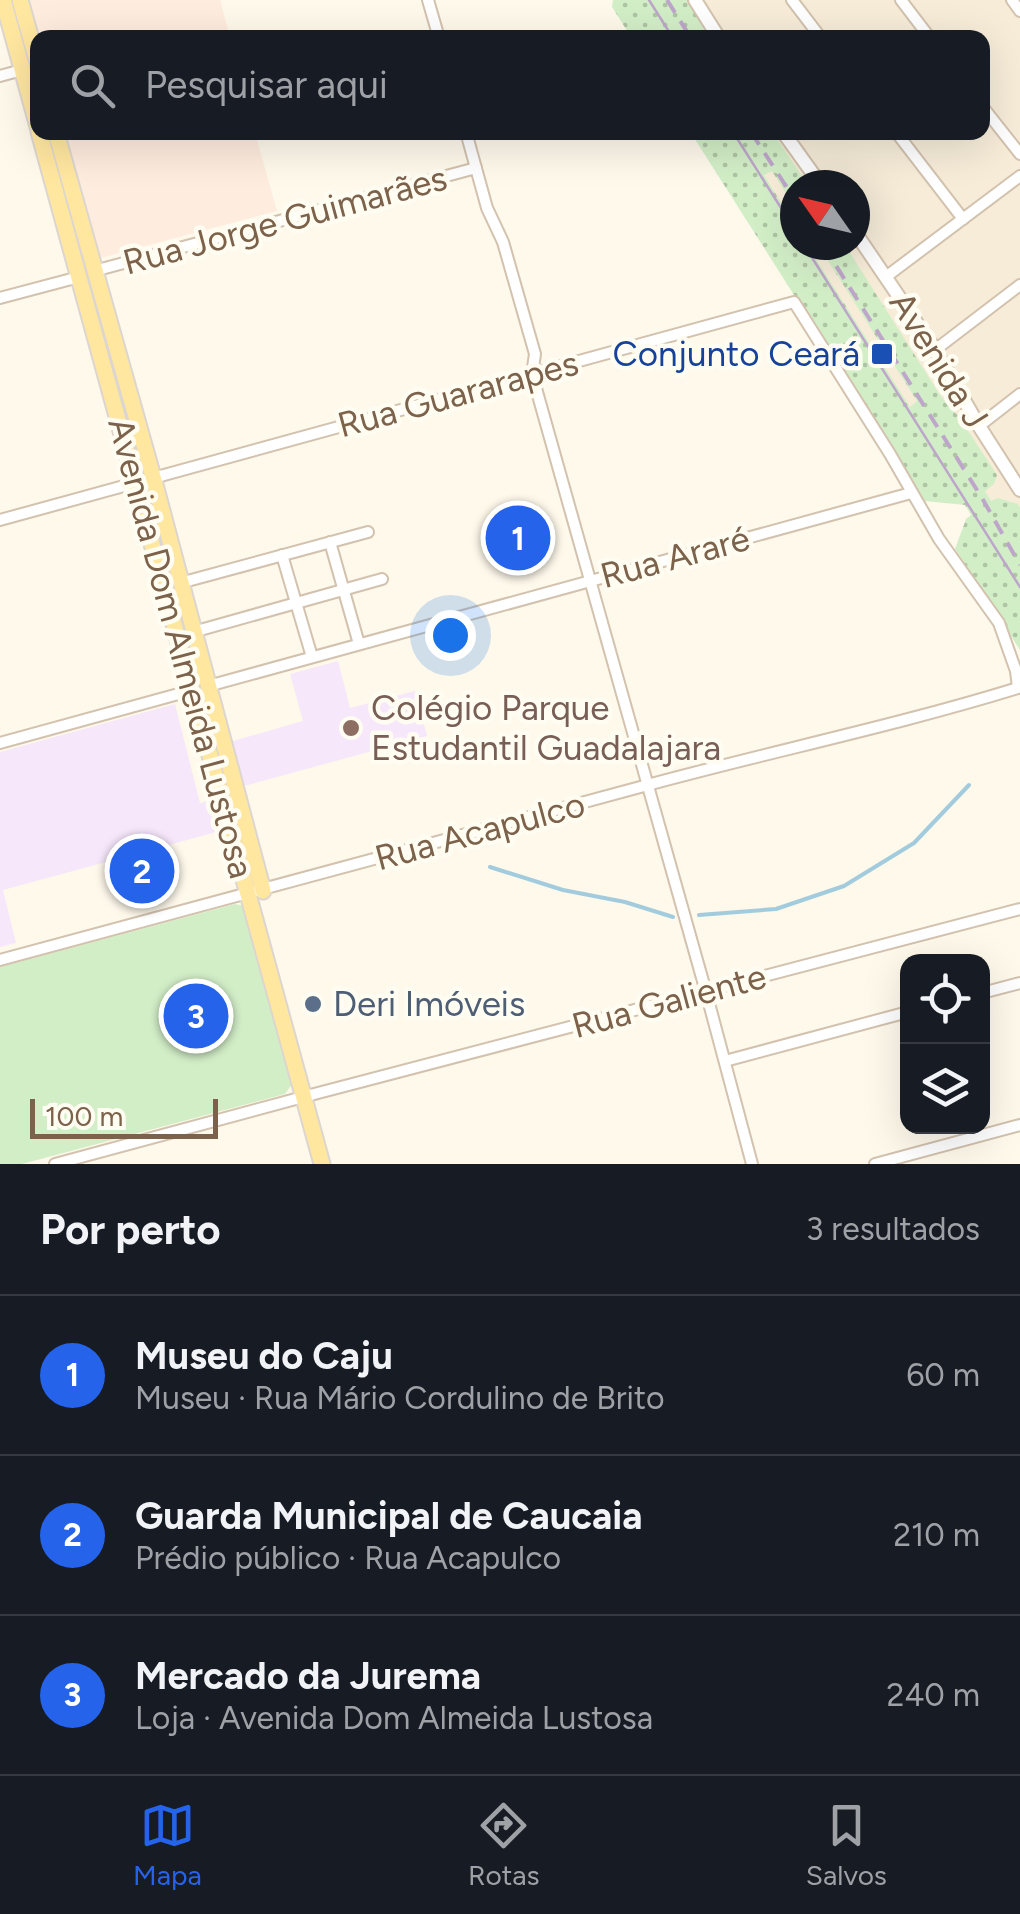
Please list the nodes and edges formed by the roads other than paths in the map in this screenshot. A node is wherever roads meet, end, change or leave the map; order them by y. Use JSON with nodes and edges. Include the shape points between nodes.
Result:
{"nodes":[{"id":1,"x":2,"y":0,"type":"edge"},
{"id":2,"x":20,"y":0,"type":"edge"},
{"id":3,"x":428,"y":0,"type":"edge"},
{"id":4,"x":695,"y":0,"type":"edge"},
{"id":5,"x":792,"y":0,"type":"edge"},
{"id":6,"x":902,"y":0,"type":"edge"},
{"id":7,"x":1012,"y":0,"type":"edge"},
{"id":8,"x":1020,"y":11,"type":"edge"},
{"id":9,"x":437,"y":30,"type":"edge"},
{"id":10,"x":714,"y":30,"type":"edge"},
{"id":11,"x":815,"y":30,"type":"edge"},
{"id":12,"x":924,"y":30,"type":"edge"},
{"id":13,"x":30,"y":67,"type":"edge"},
{"id":14,"x":0,"y":76,"type":"edge"},
{"id":15,"x":990,"y":116,"type":"edge"},
{"id":16,"x":41,"y":140,"type":"edge"},
{"id":17,"x":58,"y":140,"type":"edge"},
{"id":18,"x":468,"y":140,"type":"edge"},
{"id":19,"x":789,"y":140,"type":"edge"},
{"id":20,"x":902,"y":140,"type":"edge"},
{"id":21,"x":1020,"y":154,"type":"edge"},
{"id":22,"x":476,"y":168,"type":"junction"},
{"id":23,"x":810,"y":170,"type":"edge"},
{"id":24,"x":1020,"y":176,"type":"edge"},
{"id":25,"x":964,"y":219,"type":"junction"},
{"id":26,"x":870,"y":253,"type":"edge"},
{"id":27,"x":87,"y":274,"type":"junction"},
{"id":28,"x":886,"y":276,"type":"junction"},
{"id":29,"x":1020,"y":285,"type":"edge"},
{"id":30,"x":0,"y":298,"type":"edge"},
{"id":31,"x":100,"y":322,"type":"junction"},
{"id":32,"x":935,"y":350,"type":"junction"},
{"id":33,"x":532,"y":374,"type":"junction"},
{"id":34,"x":1020,"y":394,"type":"edge"},
{"id":35,"x":979,"y":426,"type":"junction"},
{"id":36,"x":153,"y":478,"type":"junction"},
{"id":37,"x":135,"y":482,"type":"junction"},
{"id":38,"x":1020,"y":490,"type":"edge"},
{"id":39,"x":911,"y":493,"type":"junction"},
{"id":40,"x":0,"y":520,"type":"edge"},
{"id":41,"x":368,"y":532,"type":"dead end"},
{"id":42,"x":330,"y":542,"type":"junction"},
{"id":43,"x":282,"y":555,"type":"junction"},
{"id":44,"x":382,"y":579,"type":"dead end"},
{"id":45,"x":589,"y":580,"type":"junction"},
{"id":46,"x":180,"y":584,"type":"junction"},
{"id":47,"x":343,"y":590,"type":"junction"},
{"id":48,"x":296,"y":602,"type":"junction"},
{"id":49,"x":193,"y":632,"type":"junction"},
{"id":50,"x":359,"y":644,"type":"junction"},
{"id":51,"x":312,"y":657,"type":"junction"},
{"id":52,"x":200,"y":688,"type":"junction"},
{"id":53,"x":1018,"y":688,"type":"edge"},
{"id":54,"x":0,"y":742,"type":"edge"},
{"id":55,"x":648,"y":785,"type":"junction"},
{"id":56,"x":256,"y":893,"type":"junction"},
{"id":57,"x":1020,"y":909,"type":"edge"},
{"id":58,"x":0,"y":960,"type":"edge"},
{"id":59,"x":1020,"y":982,"type":"edge"},
{"id":60,"x":990,"y":990,"type":"edge"},
{"id":61,"x":706,"y":992,"type":"junction"},
{"id":62,"x":900,"y":1014,"type":"edge"},
{"id":63,"x":724,"y":1061,"type":"junction"},
{"id":64,"x":311,"y":1095,"type":"junction"},
{"id":65,"x":1020,"y":1126,"type":"edge"},
{"id":66,"x":56,"y":1164,"type":"edge"},
{"id":67,"x":322,"y":1164,"type":"edge"},
{"id":68,"x":752,"y":1164,"type":"edge"},
{"id":69,"x":876,"y":1164,"type":"edge"}],
"edges":[{"from":1,"to":13,"type":"main road","name":"Avenida Dom Almeida Lustosa"},
{"from":2,"to":13,"type":"main road","name":"Avenida Dom Almeida Lustosa"},
{"from":3,"to":9,"type":"street"},
{"from":4,"to":10,"type":"street"},
{"from":5,"to":11,"type":"street"},
{"from":6,"to":12,"type":"street"},
{"from":7,"to":8,"type":"street"},
{"from":13,"to":14,"type":"street"},
{"from":15,"to":21,"type":"street"},
{"from":16,"to":27,"type":"main road","name":"Avenida Dom Almeida Lustosa"},
{"from":17,"to":27,"type":"main road","name":"Avenida Dom Almeida Lustosa"},
{"from":18,"to":22,"type":"street"},
{"from":19,"to":23,"type":"street"},
{"from":20,"to":25,"type":"street"},
{"from":22,"to":27,"type":"street","name":"Rua Jorge Guimarães"},
{"from":22,"to":33,"type":"street","via":[[534,354]]},
{"from":24,"to":25,"type":"street"},
{"from":25,"to":28,"type":"street"},
{"from":26,"to":28,"type":"street","name":"Avenida J"},
{"from":27,"to":30,"type":"street","name":"Rua Jorge Guimarães"},
{"from":27,"to":31,"type":"main road","name":"Avenida Dom Almeida Lustosa"},
{"from":28,"to":32,"type":"street","name":"Avenida J"},
{"from":29,"to":32,"type":"street"},
{"from":31,"to":36,"type":"main road","name":"Avenida Dom Almeida Lustosa"},
{"from":31,"to":37,"type":"main road","name":"Avenida Dom Almeida Lustosa"},
{"from":32,"to":35,"type":"street","name":"Avenida J"},
{"from":33,"to":36,"type":"street","name":"Rua Guararapes"},
{"from":33,"to":39,"type":"street","name":"Rua Guararapes","via":[[794,302]]},
{"from":33,"to":45,"type":"street"},
{"from":34,"to":35,"type":"street"},
{"from":35,"to":38,"type":"street","name":"Avenida J"},
{"from":36,"to":37,"type":"street","name":"Rua Guararapes"},
{"from":36,"to":46,"type":"main road","name":"Avenida Dom Almeida Lustosa"},
{"from":37,"to":40,"type":"street"},
{"from":37,"to":52,"type":"main road","name":"Avenida Dom Almeida Lustosa"},
{"from":39,"to":45,"type":"street","name":"Rua Araré"},
{"from":39,"to":53,"type":"street","name":"Rua Guararapes","via":[[998,623]]},
{"from":41,"to":42,"type":"street"},
{"from":42,"to":43,"type":"street"},
{"from":42,"to":47,"type":"street"},
{"from":43,"to":46,"type":"street"},
{"from":43,"to":48,"type":"street"},
{"from":44,"to":47,"type":"street"},
{"from":45,"to":50,"type":"street","name":"Rua Araré"},
{"from":45,"to":55,"type":"street"},
{"from":46,"to":49,"type":"main road","name":"Avenida Dom Almeida Lustosa"},
{"from":47,"to":48,"type":"street"},
{"from":47,"to":50,"type":"street"},
{"from":48,"to":49,"type":"street"},
{"from":48,"to":51,"type":"street"},
{"from":49,"to":52,"type":"main road","name":"Avenida Dom Almeida Lustosa"},
{"from":50,"to":51,"type":"street","name":"Rua Araré"},
{"from":51,"to":52,"type":"street","name":"Rua Araré"},
{"from":52,"to":54,"type":"street","name":"Rua Araré"},
{"from":52,"to":56,"type":"main road","name":"Avenida Dom Almeida Lustosa"},
{"from":53,"to":55,"type":"street","name":"Rua Acapulco"},
{"from":55,"to":56,"type":"street","name":"Rua Acapulco"},
{"from":55,"to":61,"type":"street"},
{"from":56,"to":58,"type":"street","name":"Rua Acapulco"},
{"from":56,"to":64,"type":"main road","name":"Avenida Dom Almeida Lustosa"},
{"from":57,"to":61,"type":"street","name":"Rua Galiente"},
{"from":59,"to":60,"type":"street"},
{"from":61,"to":63,"type":"street"},
{"from":61,"to":64,"type":"street","name":"Rua Galiente"},
{"from":62,"to":63,"type":"street"},
{"from":63,"to":68,"type":"street"},
{"from":64,"to":66,"type":"street","name":"Rua Galiente"},
{"from":64,"to":67,"type":"main road","name":"Avenida Dom Almeida Lustosa"},
{"from":65,"to":69,"type":"street"}]}
